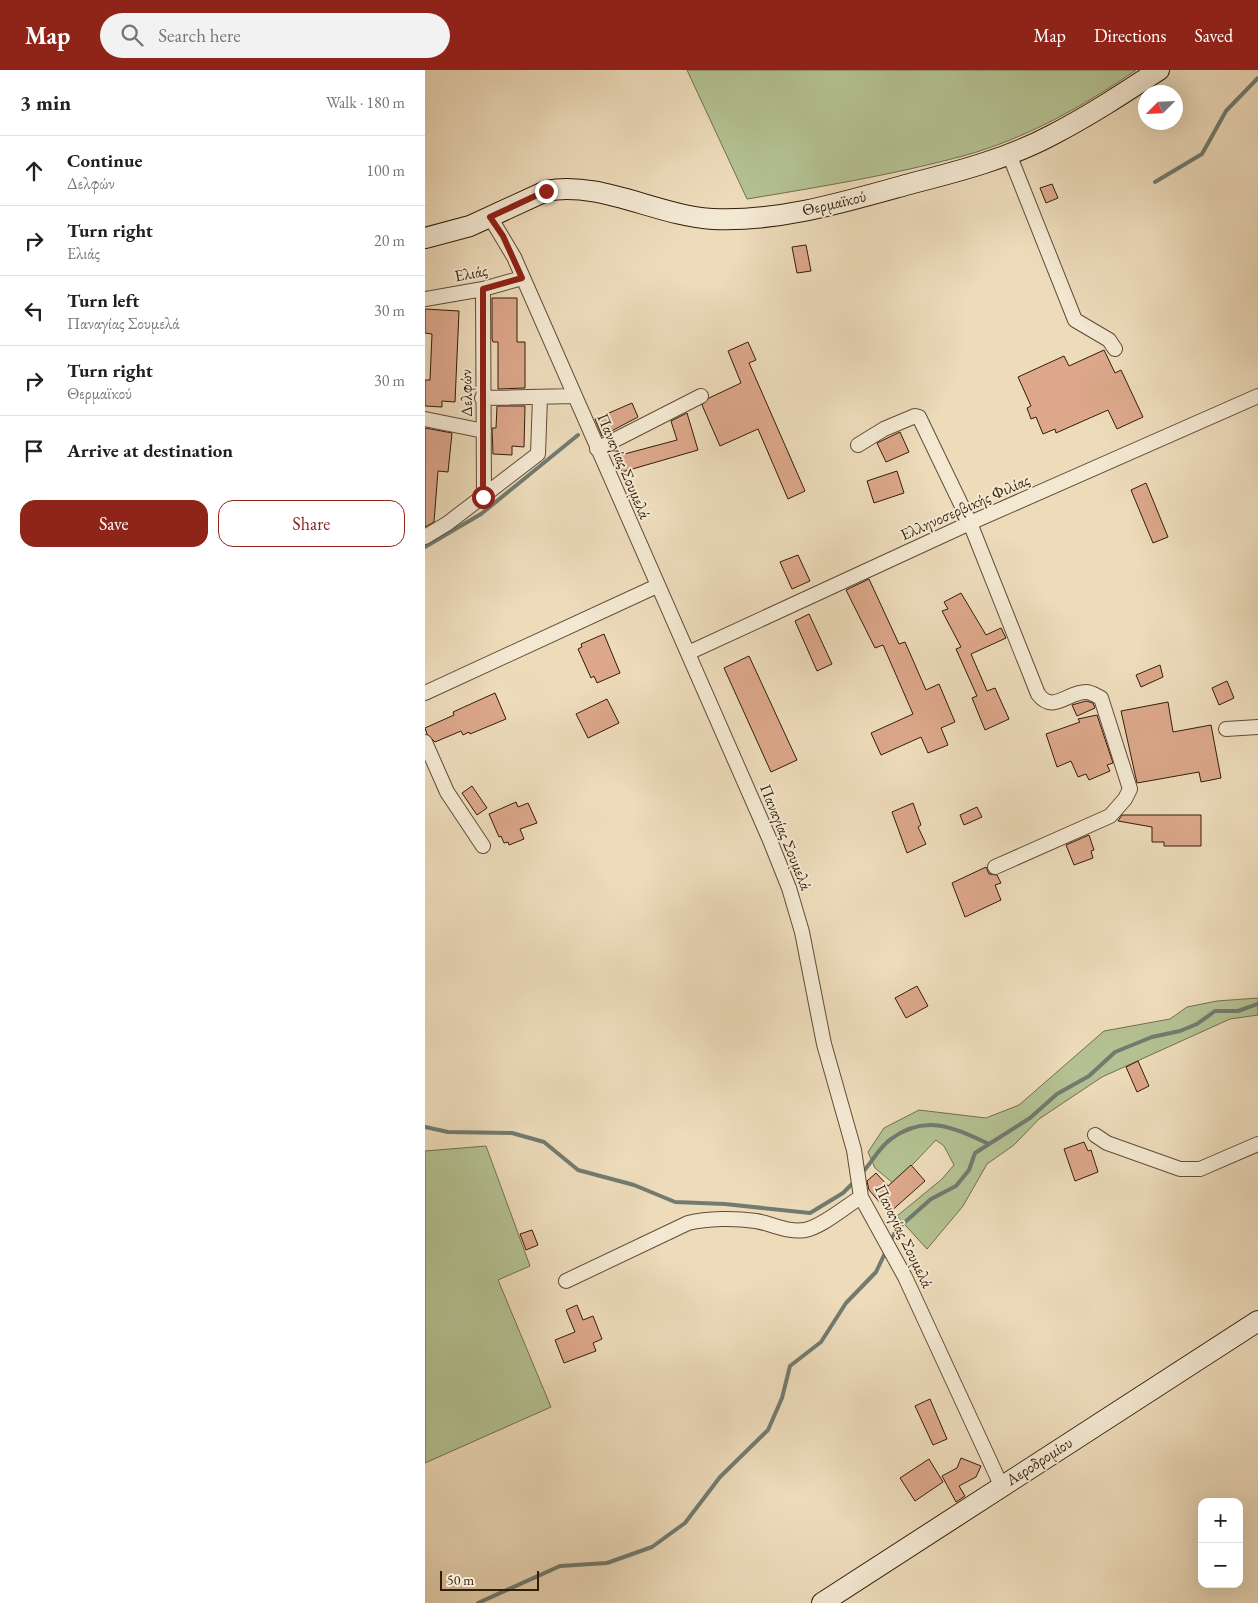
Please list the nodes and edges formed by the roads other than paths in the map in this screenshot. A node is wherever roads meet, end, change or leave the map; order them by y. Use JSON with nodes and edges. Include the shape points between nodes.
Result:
{"nodes":[{"id":1,"x":1159,"y":70,"type":"edge"},
{"id":2,"x":1009,"y":154,"type":"junction"},
{"id":3,"x":490,"y":217,"type":"junction"},
{"id":4,"x":425,"y":238,"type":"edge"},
{"id":5,"x":522,"y":278,"type":"junction"},
{"id":6,"x":483,"y":289,"type":"junction"},
{"id":7,"x":425,"y":299,"type":"edge"},
{"id":8,"x":1115,"y":349,"type":"dead end"},
{"id":9,"x":575,"y":396,"type":"junction"},
{"id":10,"x":701,"y":396,"type":"dead end"},
{"id":11,"x":1258,"y":396,"type":"edge"},
{"id":12,"x":540,"y":397,"type":"junction"},
{"id":13,"x":482,"y":398,"type":"junction"},
{"id":14,"x":425,"y":419,"type":"edge"},
{"id":15,"x":484,"y":431,"type":"junction"},
{"id":16,"x":858,"y":445,"type":"dead end"},
{"id":17,"x":597,"y":449,"type":"junction"},
{"id":18,"x":483,"y":497,"type":"junction"},
{"id":19,"x":970,"y":523,"type":"junction"},
{"id":20,"x":425,"y":537,"type":"edge"},
{"id":21,"x":657,"y":586,"type":"junction"},
{"id":22,"x":687,"y":653,"type":"junction"},
{"id":23,"x":425,"y":693,"type":"edge"},
{"id":24,"x":1258,"y":728,"type":"edge"},
{"id":25,"x":1226,"y":729,"type":"dead end"},
{"id":26,"x":425,"y":742,"type":"edge"},
{"id":27,"x":483,"y":846,"type":"dead end"},
{"id":28,"x":995,"y":867,"type":"dead end"},
{"id":29,"x":1095,"y":1135,"type":"dead end"},
{"id":30,"x":1258,"y":1144,"type":"edge"},
{"id":31,"x":860,"y":1191,"type":"junction"},
{"id":32,"x":565,"y":1281,"type":"dead end"},
{"id":33,"x":1258,"y":1321,"type":"edge"},
{"id":34,"x":1001,"y":1485,"type":"junction"},
{"id":35,"x":822,"y":1603,"type":"edge"}],
"edges":[{"from":1,"to":2,"type":"street","name":"Θερμαϊκού","via":[[1051,136]]},
{"from":2,"to":3,"type":"street","name":"Θερμαϊκού","via":[[869,196],[761,218],[693,218],[572,188],[546,191]]},
{"from":2,"to":8,"type":"street","via":[[1075,320],[1109,340]]},
{"from":3,"to":4,"type":"street","name":"Θερμαϊκού","via":[[450,233]]},
{"from":3,"to":5,"type":"street","name":"Παναγίας Σουμελά","via":[[503,236]]},
{"from":5,"to":6,"type":"street","name":"Ελιάς"},
{"from":5,"to":9,"type":"street","name":"Παναγίας Σουμελά"},
{"from":6,"to":7,"type":"street","name":"Ελιάς"},
{"from":6,"to":13,"type":"street","name":"Δελφών"},
{"from":9,"to":12,"type":"street"},
{"from":9,"to":17,"type":"street","name":"Παναγίας Σουμελά"},
{"from":10,"to":17,"type":"street"},
{"from":11,"to":19,"type":"street","name":"Ελληνοσερβικής Φιλίας"},
{"from":12,"to":13,"type":"street"},
{"from":12,"to":18,"type":"street","via":[[538,454]]},
{"from":13,"to":15,"type":"street","name":"Δελφών"},
{"from":14,"to":15,"type":"street"},
{"from":15,"to":18,"type":"street","name":"Δελφών"},
{"from":16,"to":19,"type":"street","via":[[884,429],[919,417]]},
{"from":17,"to":21,"type":"street","name":"Παναγίας Σουμελά"},
{"from":18,"to":20,"type":"street"},
{"from":19,"to":22,"type":"street","name":"Ελληνοσερβικής Φιλίας"},
{"from":19,"to":28,"type":"street","via":[[1038,694],[1044,702],[1051,703],[1086,692],[1101,698],[1130,789],[1110,816]]},
{"from":21,"to":22,"type":"street","name":"Παναγίας Σουμελά"},
{"from":21,"to":23,"type":"street"},
{"from":22,"to":31,"type":"street","name":"Παναγίας Σουμελά","via":[[765,829],[797,912],[822,1036],[849,1127]]},
{"from":24,"to":25,"type":"street"},
{"from":26,"to":27,"type":"street","via":[[447,792]]},
{"from":29,"to":30,"type":"street","via":[[1107,1143],[1191,1170],[1200,1170]]},
{"from":31,"to":32,"type":"street","via":[[814,1227],[805,1230],[750,1221],[688,1223]]},
{"from":31,"to":34,"type":"street","name":"Παναγίας Σουμελά","via":[[905,1277]]},
{"from":33,"to":34,"type":"street","name":"Αεροδρομίου"},
{"from":34,"to":35,"type":"street","name":"Αεροδρομίου"}]}
